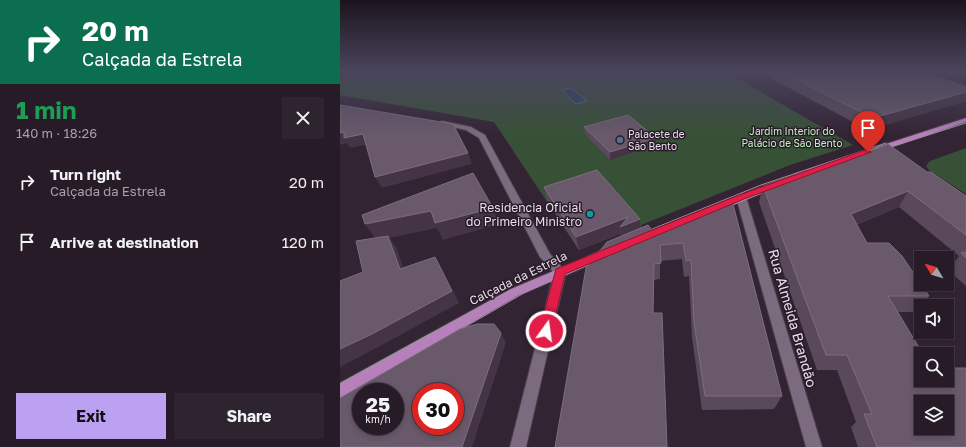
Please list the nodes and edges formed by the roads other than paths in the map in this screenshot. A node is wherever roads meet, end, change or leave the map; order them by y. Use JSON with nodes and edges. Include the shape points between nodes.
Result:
{"nodes":[{"id":1,"x":966,"y":120,"type":"edge"},
{"id":2,"x":436,"y":122,"type":"edge"},
{"id":3,"x":882,"y":147,"type":"junction"},
{"id":4,"x":891,"y":153,"type":"edge"},
{"id":5,"x":742,"y":197,"type":"junction"},
{"id":6,"x":712,"y":209,"type":"edge"},
{"id":7,"x":618,"y":248,"type":"edge"},
{"id":8,"x":560,"y":272,"type":"junction"},
{"id":9,"x":340,"y":391,"type":"edge"},
{"id":10,"x":518,"y":447,"type":"edge"},
{"id":11,"x":814,"y":447,"type":"edge"}],
"edges":[{"from":1,"to":3,"type":"main road"},
{"from":2,"to":8,"type":"street","via":[[466,128],[482,137],[546,257]]},
{"from":3,"to":4,"type":"street"},
{"from":3,"to":5,"type":"main road"},
{"from":5,"to":6,"type":"main road"},
{"from":5,"to":11,"type":"street","name":"Rua Almeida Brandão"},
{"from":7,"to":8,"type":"main road","name":"Calçada da Estrela"},
{"from":8,"to":9,"type":"main road","name":"Calçada da Estrela","via":[[515,292]]},
{"from":8,"to":10,"type":"street"}]}
